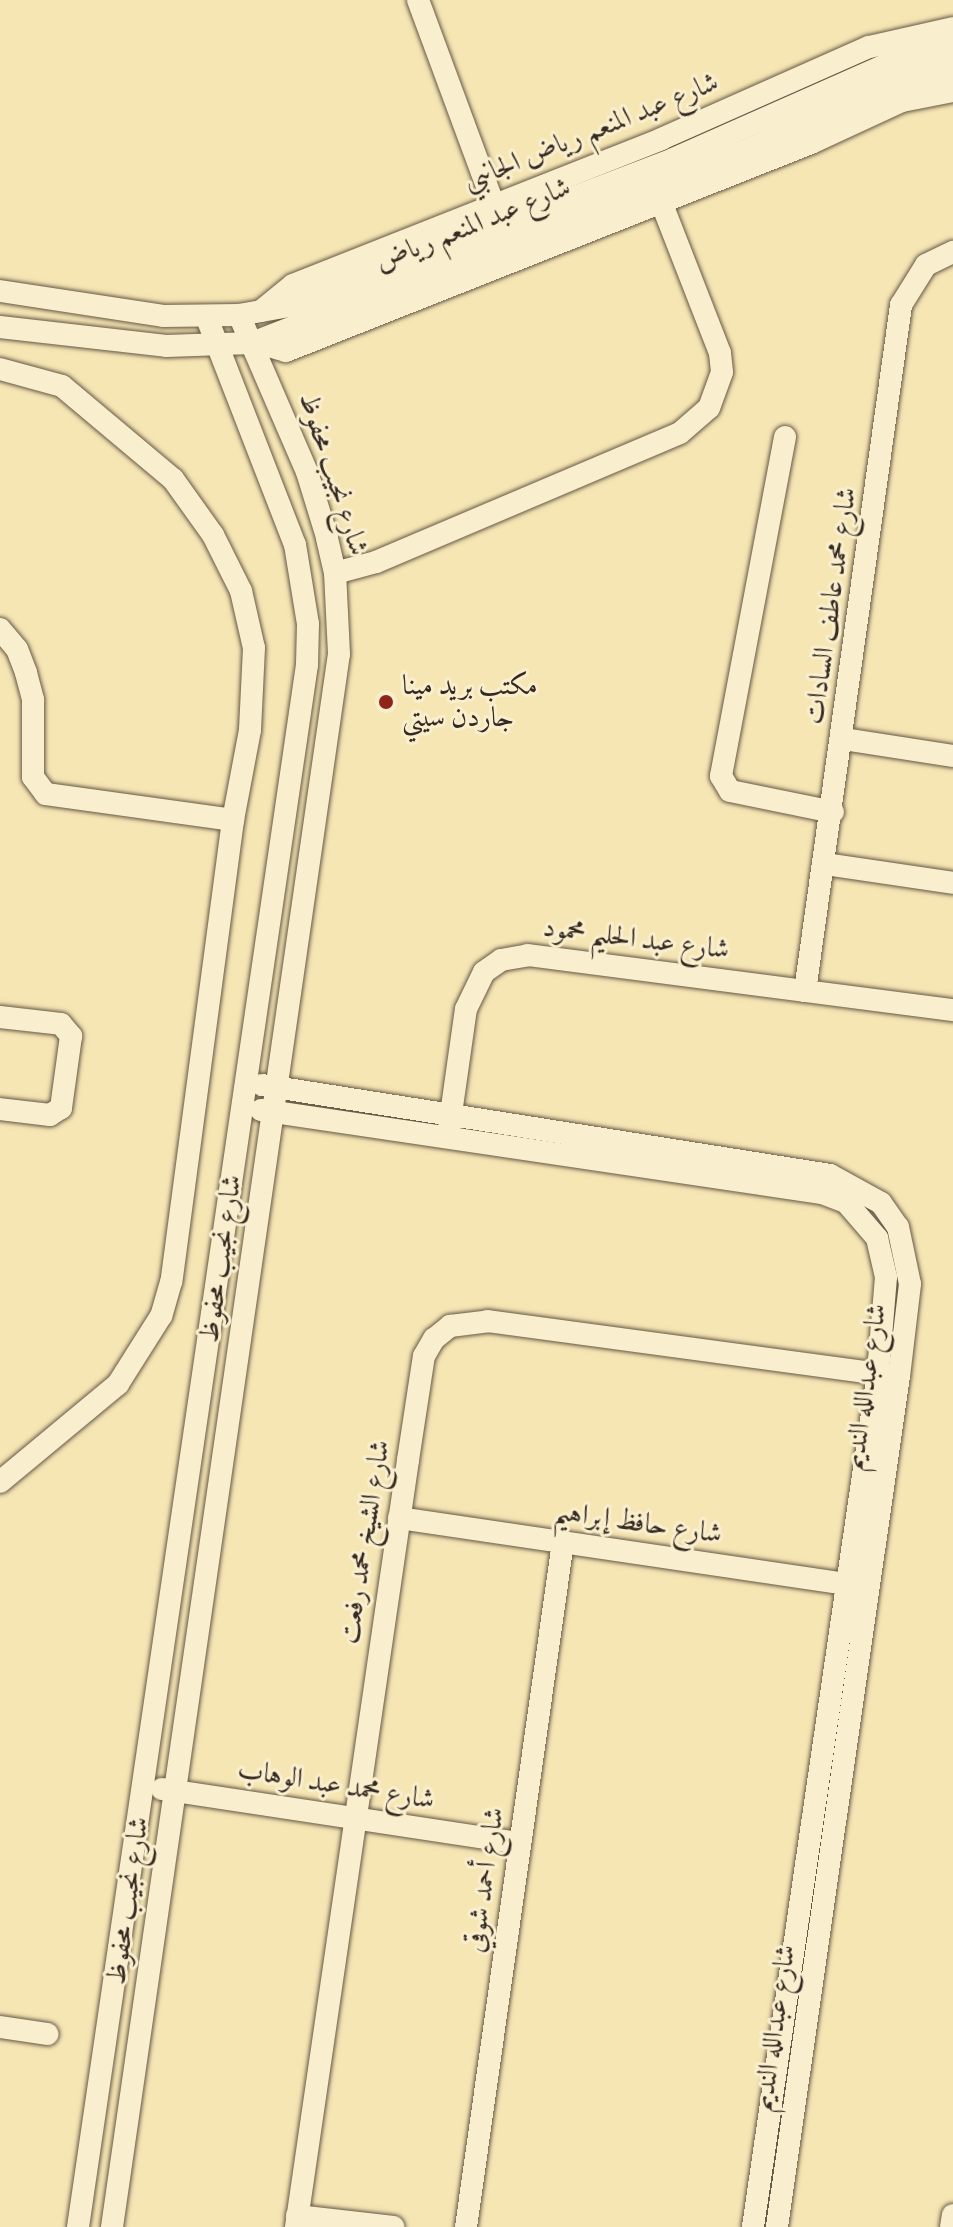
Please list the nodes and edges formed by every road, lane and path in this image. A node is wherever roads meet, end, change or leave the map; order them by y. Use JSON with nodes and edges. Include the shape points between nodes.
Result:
{"nodes":[{"id":1,"x":418,"y":0,"type":"edge"},
{"id":2,"x":953,"y":28,"type":"edge"},
{"id":3,"x":953,"y":50,"type":"edge"},
{"id":4,"x":953,"y":71,"type":"edge"},
{"id":5,"x":953,"y":91,"type":"edge"},
{"id":6,"x":661,"y":202,"type":"junction"},
{"id":7,"x":497,"y":213,"type":"junction"},
{"id":8,"x":953,"y":252,"type":"edge"},
{"id":9,"x":0,"y":291,"type":"edge"},
{"id":10,"x":250,"y":314,"type":"junction"},
{"id":11,"x":207,"y":318,"type":"junction"},
{"id":12,"x":0,"y":327,"type":"edge"},
{"id":13,"x":254,"y":342,"type":"junction"},
{"id":14,"x":219,"y":346,"type":"junction"},
{"id":15,"x":0,"y":369,"type":"edge"},
{"id":16,"x":785,"y":437,"type":"dead end"},
{"id":17,"x":335,"y":573,"type":"junction"},
{"id":18,"x":0,"y":629,"type":"edge"},
{"id":19,"x":844,"y":739,"type":"junction"},
{"id":20,"x":953,"y":756,"type":"edge"},
{"id":21,"x":833,"y":812,"type":"junction"},
{"id":22,"x":233,"y":820,"type":"junction"},
{"id":23,"x":825,"y":864,"type":"junction"},
{"id":24,"x":953,"y":883,"type":"edge"},
{"id":25,"x":805,"y":991,"type":"junction"},
{"id":26,"x":953,"y":1010,"type":"edge"},
{"id":27,"x":0,"y":1017,"type":"edge"},
{"id":28,"x":247,"y":1083,"type":"junction"},
{"id":29,"x":277,"y":1088,"type":"junction"},
{"id":30,"x":244,"y":1108,"type":"junction"},
{"id":31,"x":0,"y":1109,"type":"edge"},
{"id":32,"x":273,"y":1112,"type":"junction"},
{"id":33,"x":450,"y":1126,"type":"junction"},
{"id":34,"x":889,"y":1375,"type":"junction"},
{"id":35,"x":0,"y":1482,"type":"edge"},
{"id":36,"x":399,"y":1518,"type":"junction"},
{"id":37,"x":563,"y":1542,"type":"junction"},
{"id":38,"x":857,"y":1586,"type":"junction"},
{"id":39,"x":143,"y":1786,"type":"junction"},
{"id":40,"x":174,"y":1791,"type":"junction"},
{"id":41,"x":354,"y":1818,"type":"junction"},
{"id":42,"x":520,"y":1843,"type":"junction"},
{"id":43,"x":0,"y":2027,"type":"edge"},
{"id":44,"x":47,"y":2034,"type":"dead end"},
{"id":45,"x":953,"y":2215,"type":"edge"},
{"id":46,"x":297,"y":2221,"type":"edge"},
{"id":47,"x":78,"y":2227,"type":"edge"},
{"id":48,"x":112,"y":2227,"type":"edge"},
{"id":49,"x":393,"y":2227,"type":"edge"},
{"id":50,"x":466,"y":2227,"type":"edge"},
{"id":51,"x":753,"y":2227,"type":"edge"},
{"id":52,"x":777,"y":2227,"type":"edge"},
{"id":53,"x":951,"y":2227,"type":"edge"}],
"edges":[{"from":1,"to":7,"type":"street"},
{"from":2,"to":7,"type":"street","name":"شارع عبد المنعم رياض الجانبي","via":[[869,47]]},
{"from":3,"to":7,"type":"street","name":"شارع عبد المنعم رياض","via":[[887,64],[673,159]]},
{"from":4,"to":13,"type":"street","name":"شارع عبد المنعم رياض","via":[[891,85],[742,152]]},
{"from":5,"to":6,"type":"street","via":[[902,101]]},
{"from":6,"to":13,"type":"street","via":[[286,351]]},
{"from":6,"to":17,"type":"street","via":[[720,353],[722,372],[709,408],[680,433],[376,562]]},
{"from":7,"to":10,"type":"street","name":"شارع عبد المنعم رياض","via":[[316,296]]},
{"from":8,"to":19,"type":"street","name":"شارع محمد عاطف السادات","via":[[926,265],[901,305]]},
{"from":9,"to":11,"type":"street","name":"شارع عبد المنعم رياض","via":[[119,311]]},
{"from":10,"to":11,"type":"street","name":"شارع عبد المنعم رياض"},
{"from":10,"to":13,"type":"street","name":"شارع نجيب محفوظ"},
{"from":11,"to":14,"type":"street","name":"شارع نجيب محفوظ"},
{"from":12,"to":14,"type":"street","name":"شارع عبد المنعم رياض","via":[[114,342]]},
{"from":13,"to":14,"type":"street","name":"شارع عبد المنعم رياض"},
{"from":13,"to":17,"type":"street","name":"شارع نجيب محفوظ","via":[[307,472]]},
{"from":14,"to":28,"type":"street","name":"شارع نجيب محفوظ","via":[[295,545],[308,624],[307,665]]},
{"from":15,"to":22,"type":"street","via":[[62,386],[104,416],[173,479],[213,535],[241,591],[254,648],[250,730]]},
{"from":16,"to":21,"type":"street","via":[[721,776],[730,791]]},
{"from":17,"to":29,"type":"street","name":"شارع نجيب محفوظ","via":[[339,654]]},
{"from":18,"to":22,"type":"street","via":[[17,649],[26,673],[33,700],[33,777],[46,794]]},
{"from":19,"to":20,"type":"street"},
{"from":19,"to":21,"type":"street","name":"شارع محمد عاطف السادات"},
{"from":21,"to":23,"type":"street","name":"شارع محمد عاطف السادات"},
{"from":22,"to":35,"type":"street","via":[[171,1282],[161,1316],[118,1384]]},
{"from":23,"to":24,"type":"street"},
{"from":23,"to":25,"type":"street","name":"شارع محمد عاطف السادات"},
{"from":25,"to":26,"type":"street","name":"شارع عبد الحليم محمود"},
{"from":25,"to":33,"type":"street","name":"شارع عبد الحليم محمود","via":[[528,955],[501,960],[472,989]]},
{"from":27,"to":31,"type":"street","via":[[61,1024],[71,1036],[61,1108],[50,1115]]},
{"from":28,"to":29,"type":"street","name":"شارع عبدالله النديم"},
{"from":28,"to":30,"type":"street","name":"شارع نجيب محفوظ"},
{"from":29,"to":32,"type":"street","name":"شارع نجيب محفوظ"},
{"from":29,"to":33,"type":"street","name":"شارع عبدالله النديم"},
{"from":30,"to":32,"type":"street","name":"شارع عبدالله النديم"},
{"from":30,"to":39,"type":"street","name":"شارع نجيب محفوظ"},
{"from":32,"to":33,"type":"street","name":"شارع عبدالله النديم"},
{"from":32,"to":40,"type":"street","name":"شارع نجيب محفوظ"},
{"from":33,"to":34,"type":"street","name":"شارع عبدالله النديم","via":[[800,1169],[856,1185],[881,1203],[898,1227],[908,1256],[910,1284]]},
{"from":34,"to":36,"type":"street","name":"شارع الشيخ محمد رفعت","via":[[468,1320],[450,1326],[424,1356]]},
{"from":34,"to":38,"type":"street","name":"شارع عبدالله النديم"},
{"from":36,"to":37,"type":"street","name":"شارع حافظ إبراهيم"},
{"from":36,"to":41,"type":"street","name":"شارع الشيخ محمد رفعت"},
{"from":37,"to":38,"type":"street","name":"شارع حافظ إبراهيم"},
{"from":37,"to":42,"type":"street","name":"شارع أحمد شوقي"},
{"from":38,"to":51,"type":"street","name":"شارع عبدالله النديم"},
{"from":38,"to":52,"type":"street","name":"شارع عبدالله النديم"},
{"from":39,"to":40,"type":"street","name":"شارع محمد عبد الوهاب"},
{"from":39,"to":47,"type":"street","name":"شارع نجيب محفوظ"},
{"from":40,"to":41,"type":"street","name":"شارع محمد عبد الوهاب"},
{"from":40,"to":48,"type":"street","name":"شارع نجيب محفوظ"},
{"from":41,"to":42,"type":"street","name":"شارع محمد عبد الوهاب"},
{"from":41,"to":46,"type":"street","name":"شارع الشيخ محمد رفعت"},
{"from":42,"to":50,"type":"street","name":"شارع أحمد شوقي"},
{"from":43,"to":44,"type":"street"},
{"from":45,"to":53,"type":"street"},
{"from":46,"to":49,"type":"street"}]}
